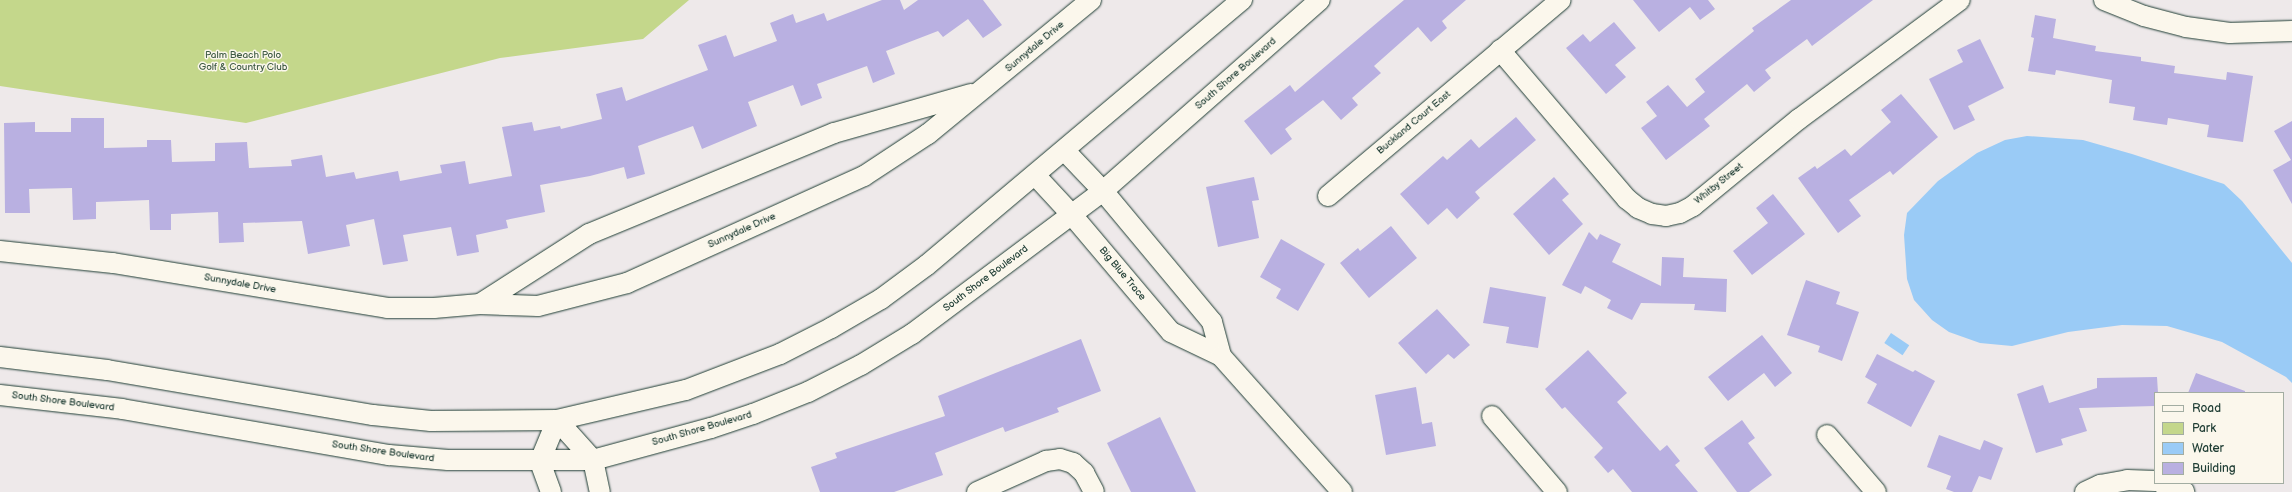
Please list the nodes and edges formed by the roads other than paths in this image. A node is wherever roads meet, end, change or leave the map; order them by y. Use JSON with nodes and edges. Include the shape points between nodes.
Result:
{"nodes":[{"id":1,"x":1091,"y":0,"type":"edge"},
{"id":2,"x":1242,"y":0,"type":"edge"},
{"id":3,"x":1320,"y":0,"type":"edge"},
{"id":4,"x":1561,"y":0,"type":"edge"},
{"id":5,"x":1960,"y":0,"type":"edge"},
{"id":6,"x":2104,"y":0,"type":"edge"},
{"id":7,"x":2292,"y":31,"type":"edge"},
{"id":8,"x":1500,"y":50,"type":"junction"},
{"id":9,"x":978,"y":92,"type":"junction"},
{"id":10,"x":1065,"y":151,"type":"junction"},
{"id":11,"x":1035,"y":175,"type":"junction"},
{"id":12,"x":1104,"y":191,"type":"junction"},
{"id":13,"x":1328,"y":196,"type":"dead end"},
{"id":14,"x":1072,"y":215,"type":"junction"},
{"id":15,"x":0,"y":251,"type":"edge"},
{"id":16,"x":480,"y":304,"type":"junction"},
{"id":17,"x":1221,"y":356,"type":"junction"},
{"id":18,"x":0,"y":357,"type":"edge"},
{"id":19,"x":0,"y":395,"type":"edge"},
{"id":20,"x":1492,"y":416,"type":"dead end"},
{"id":21,"x":557,"y":420,"type":"junction"},
{"id":22,"x":1827,"y":435,"type":"dead end"},
{"id":23,"x":593,"y":460,"type":"junction"},
{"id":24,"x":540,"y":461,"type":"junction"},
{"id":25,"x":2154,"y":481,"type":"edge"},
{"id":26,"x":2164,"y":484,"type":"edge"},
{"id":27,"x":551,"y":492,"type":"edge"},
{"id":28,"x":600,"y":492,"type":"edge"},
{"id":29,"x":977,"y":492,"type":"edge"},
{"id":30,"x":1094,"y":492,"type":"edge"},
{"id":31,"x":1342,"y":492,"type":"edge"},
{"id":32,"x":1556,"y":492,"type":"edge"},
{"id":33,"x":1876,"y":492,"type":"edge"},
{"id":34,"x":2085,"y":492,"type":"edge"},
{"id":35,"x":2184,"y":492,"type":"edge"}],
"edges":[{"from":1,"to":9,"type":"street","name":"Sunnydale Drive","via":[[1007,71]]},
{"from":2,"to":10,"type":"street"},
{"from":3,"to":12,"type":"street","name":"South Shore Boulevard"},
{"from":4,"to":8,"type":"street","name":"Buckland Court East"},
{"from":5,"to":8,"type":"street","name":"Whitby Street","via":[[1799,119],[1693,206],[1680,213],[1666,216],[1638,208],[1627,199]]},
{"from":6,"to":7,"type":"street","via":[[2144,16],[2186,28],[2230,33]]},
{"from":8,"to":13,"type":"street","name":"Buckland Court East"},
{"from":9,"to":16,"type":"street","name":"Sunnydale Drive","via":[[834,133],[590,234]]},
{"from":9,"to":16,"type":"street","name":"Sunnydale Drive","via":[[928,134],[864,176],[627,283],[538,306]]},
{"from":10,"to":11,"type":"street"},
{"from":10,"to":12,"type":"street","name":"Big Blue Trace"},
{"from":11,"to":14,"type":"street","name":"Big Blue Trace"},
{"from":11,"to":21,"type":"street","via":[[927,265],[881,298],[831,328],[780,354],[686,390]]},
{"from":12,"to":14,"type":"street","name":"South Shore Boulevard"},
{"from":12,"to":17,"type":"street","name":"Big Blue Trace","via":[[1212,322]]},
{"from":14,"to":17,"type":"street","name":"Big Blue Trace","via":[[1171,332]]},
{"from":14,"to":23,"type":"street","name":"South Shore Boulevard","via":[[912,334],[808,392],[711,428]]},
{"from":15,"to":16,"type":"street","name":"Sunnydale Drive","via":[[113,263],[387,308],[434,308]]},
{"from":17,"to":31,"type":"street","name":"Big Blue Trace"},
{"from":18,"to":21,"type":"street","via":[[107,370],[373,415],[431,421]]},
{"from":19,"to":24,"type":"street","name":"South Shore Boulevard","via":[[122,409],[389,454],[448,460]]},
{"from":20,"to":32,"type":"street"},
{"from":21,"to":23,"type":"street"},
{"from":21,"to":24,"type":"street"},
{"from":22,"to":33,"type":"street"},
{"from":23,"to":24,"type":"street","name":"South Shore Boulevard"},
{"from":23,"to":28,"type":"street"},
{"from":24,"to":27,"type":"street"},
{"from":25,"to":34,"type":"street","via":[[2127,480],[2100,485]]},
{"from":26,"to":35,"type":"street"},
{"from":29,"to":30,"type":"street","via":[[1046,461],[1060,459],[1074,463],[1084,473]]}]}
